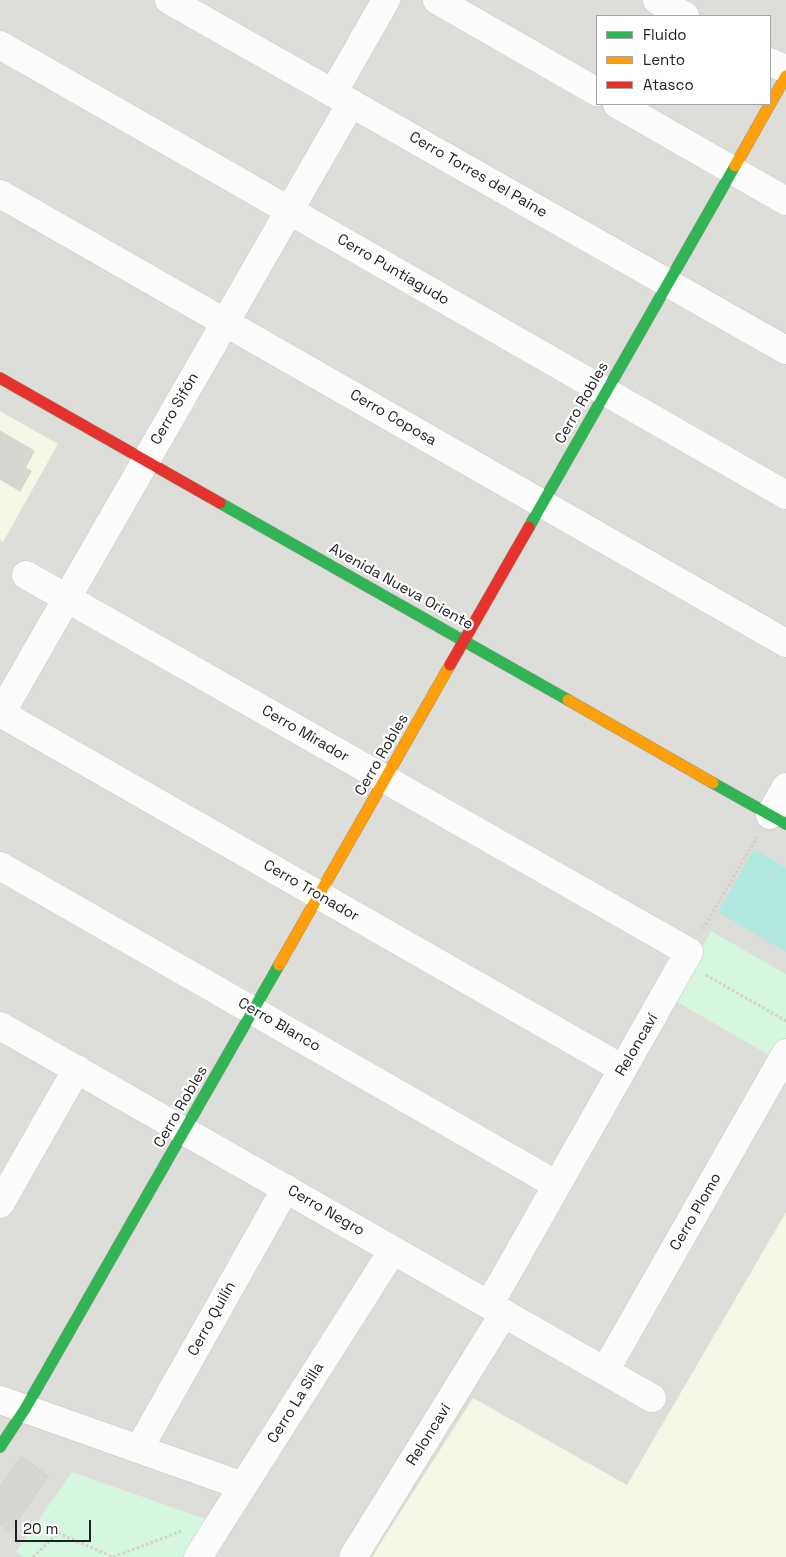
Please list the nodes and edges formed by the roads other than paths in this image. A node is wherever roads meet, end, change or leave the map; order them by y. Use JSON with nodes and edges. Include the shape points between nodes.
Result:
{"nodes":[{"id":1,"x":169,"y":0,"type":"edge"},
{"id":2,"x":386,"y":0,"type":"edge"},
{"id":3,"x":437,"y":0,"type":"edge"},
{"id":4,"x":657,"y":0,"type":"edge"},
{"id":5,"x":684,"y":15,"type":"edge"},
{"id":6,"x":0,"y":45,"type":"edge"},
{"id":7,"x":771,"y":62,"type":"edge"},
{"id":8,"x":786,"y":69,"type":"edge"},
{"id":9,"x":786,"y":76,"type":"edge"},
{"id":10,"x":596,"y":91,"type":"edge"},
{"id":11,"x":342,"y":98,"type":"junction"},
{"id":12,"x":771,"y":102,"type":"edge"},
{"id":13,"x":619,"y":105,"type":"edge"},
{"id":14,"x":769,"y":105,"type":"edge"},
{"id":15,"x":732,"y":170,"type":"junction"},
{"id":16,"x":0,"y":194,"type":"edge"},
{"id":17,"x":786,"y":201,"type":"edge"},
{"id":18,"x":289,"y":211,"type":"junction"},
{"id":19,"x":668,"y":283,"type":"junction"},
{"id":20,"x":225,"y":322,"type":"junction"},
{"id":21,"x":786,"y":350,"type":"edge"},
{"id":22,"x":0,"y":378,"type":"edge"},
{"id":23,"x":606,"y":392,"type":"junction"},
{"id":24,"x":146,"y":460,"type":"junction"},
{"id":25,"x":786,"y":495,"type":"edge"},
{"id":26,"x":542,"y":504,"type":"junction"},
{"id":27,"x":26,"y":575,"type":"dead end"},
{"id":28,"x":67,"y":598,"type":"junction"},
{"id":29,"x":464,"y":640,"type":"junction"},
{"id":30,"x":786,"y":643,"type":"edge"},
{"id":31,"x":0,"y":714,"type":"edge"},
{"id":32,"x":385,"y":779,"type":"junction"},
{"id":33,"x":786,"y":786,"type":"edge"},
{"id":34,"x":778,"y":820,"type":"edge"},
{"id":35,"x":0,"y":866,"type":"edge"},
{"id":36,"x":319,"y":895,"type":"junction"},
{"id":37,"x":686,"y":957,"type":"joint"},
{"id":38,"x":253,"y":1010,"type":"junction"},
{"id":39,"x":0,"y":1026,"type":"edge"},
{"id":40,"x":786,"y":1053,"type":"edge"},
{"id":41,"x":77,"y":1069,"type":"junction"},
{"id":42,"x":623,"y":1069,"type":"junction"},
{"id":43,"x":185,"y":1130,"type":"junction"},
{"id":44,"x":558,"y":1184,"type":"junction"},
{"id":45,"x":286,"y":1188,"type":"junction"},
{"id":46,"x":0,"y":1204,"type":"edge"},
{"id":47,"x":393,"y":1250,"type":"junction"},
{"id":48,"x":497,"y":1309,"type":"junction"},
{"id":49,"x":605,"y":1371,"type":"junction"},
{"id":50,"x":652,"y":1398,"type":"dead end"},
{"id":51,"x":12,"y":1404,"type":"edge"},
{"id":52,"x":0,"y":1447,"type":"edge"},
{"id":53,"x":139,"y":1449,"type":"junction"},
{"id":54,"x":243,"y":1486,"type":"junction"},
{"id":55,"x":198,"y":1557,"type":"edge"},
{"id":56,"x":353,"y":1557,"type":"edge"}],
"edges":[{"from":1,"to":11,"type":"street","name":"Cerro Torres del Paine"},
{"from":2,"to":11,"type":"street","name":"Cerro Sifón"},
{"from":3,"to":10,"type":"street"},
{"from":4,"to":5,"type":"street"},
{"from":6,"to":18,"type":"street","name":"Cerro Puntiagudo"},
{"from":7,"to":8,"type":"street"},
{"from":9,"to":12,"type":"street","name":"Cerro Robles"},
{"from":11,"to":18,"type":"street","name":"Cerro Sifón"},
{"from":11,"to":19,"type":"street","name":"Cerro Torres del Paine"},
{"from":13,"to":15,"type":"street"},
{"from":14,"to":15,"type":"street","name":"Cerro Robles"},
{"from":15,"to":17,"type":"street"},
{"from":15,"to":19,"type":"street","name":"Cerro Robles"},
{"from":16,"to":20,"type":"street","name":"Cerro Coposa"},
{"from":18,"to":20,"type":"street","name":"Cerro Sifón"},
{"from":18,"to":23,"type":"street","name":"Cerro Puntiagudo"},
{"from":19,"to":21,"type":"street","name":"Cerro Torres del Paine"},
{"from":19,"to":23,"type":"street","name":"Cerro Robles"},
{"from":20,"to":24,"type":"street","name":"Cerro Sifón"},
{"from":20,"to":26,"type":"street","name":"Cerro Coposa"},
{"from":22,"to":24,"type":"street","name":"Avenida Nueva Oriente"},
{"from":23,"to":25,"type":"street","name":"Cerro Puntiagudo"},
{"from":23,"to":26,"type":"street","name":"Cerro Robles"},
{"from":24,"to":28,"type":"street","name":"Cerro Sifón"},
{"from":24,"to":29,"type":"street","name":"Avenida Nueva Oriente"},
{"from":26,"to":29,"type":"street","name":"Cerro Robles"},
{"from":26,"to":30,"type":"street","name":"Cerro Coposa"},
{"from":27,"to":28,"type":"street","name":"Cerro Mirador"},
{"from":28,"to":31,"type":"street","name":"Cerro Sifón"},
{"from":28,"to":32,"type":"street","name":"Cerro Mirador"},
{"from":29,"to":32,"type":"street","name":"Cerro Robles"},
{"from":29,"to":34,"type":"street","name":"Avenida Nueva Oriente"},
{"from":31,"to":36,"type":"street","name":"Cerro Tronador"},
{"from":32,"to":36,"type":"street","name":"Cerro Robles"},
{"from":32,"to":37,"type":"street","name":"Cerro Mirador"},
{"from":33,"to":34,"type":"street"},
{"from":35,"to":38,"type":"street","name":"Cerro Blanco"},
{"from":36,"to":38,"type":"street","name":"Cerro Robles"},
{"from":36,"to":42,"type":"street","name":"Cerro Tronador"},
{"from":37,"to":42,"type":"street","name":"Reloncaví"},
{"from":38,"to":43,"type":"street","name":"Cerro Robles"},
{"from":38,"to":44,"type":"street","name":"Cerro Blanco"},
{"from":39,"to":41,"type":"street","name":"Cerro Negro"},
{"from":40,"to":49,"type":"street","name":"Cerro Plomo"},
{"from":41,"to":43,"type":"street","name":"Cerro Negro"},
{"from":41,"to":46,"type":"street"},
{"from":42,"to":44,"type":"street","name":"Reloncaví"},
{"from":43,"to":45,"type":"street","name":"Cerro Negro"},
{"from":43,"to":51,"type":"street","name":"Cerro Robles"},
{"from":44,"to":48,"type":"street","name":"Reloncaví"},
{"from":45,"to":47,"type":"street","name":"Cerro Negro"},
{"from":45,"to":53,"type":"street","name":"Cerro Quilín"},
{"from":47,"to":48,"type":"street","name":"Cerro Negro"},
{"from":47,"to":54,"type":"street","name":"Cerro La Silla"},
{"from":48,"to":49,"type":"street","name":"Cerro Negro"},
{"from":48,"to":56,"type":"street","name":"Reloncaví"},
{"from":49,"to":50,"type":"street","name":"Cerro Negro"},
{"from":51,"to":52,"type":"street","name":"Cerro Robles"},
{"from":51,"to":53,"type":"street"},
{"from":53,"to":54,"type":"street"},
{"from":54,"to":55,"type":"street","name":"Cerro La Silla"}]}
